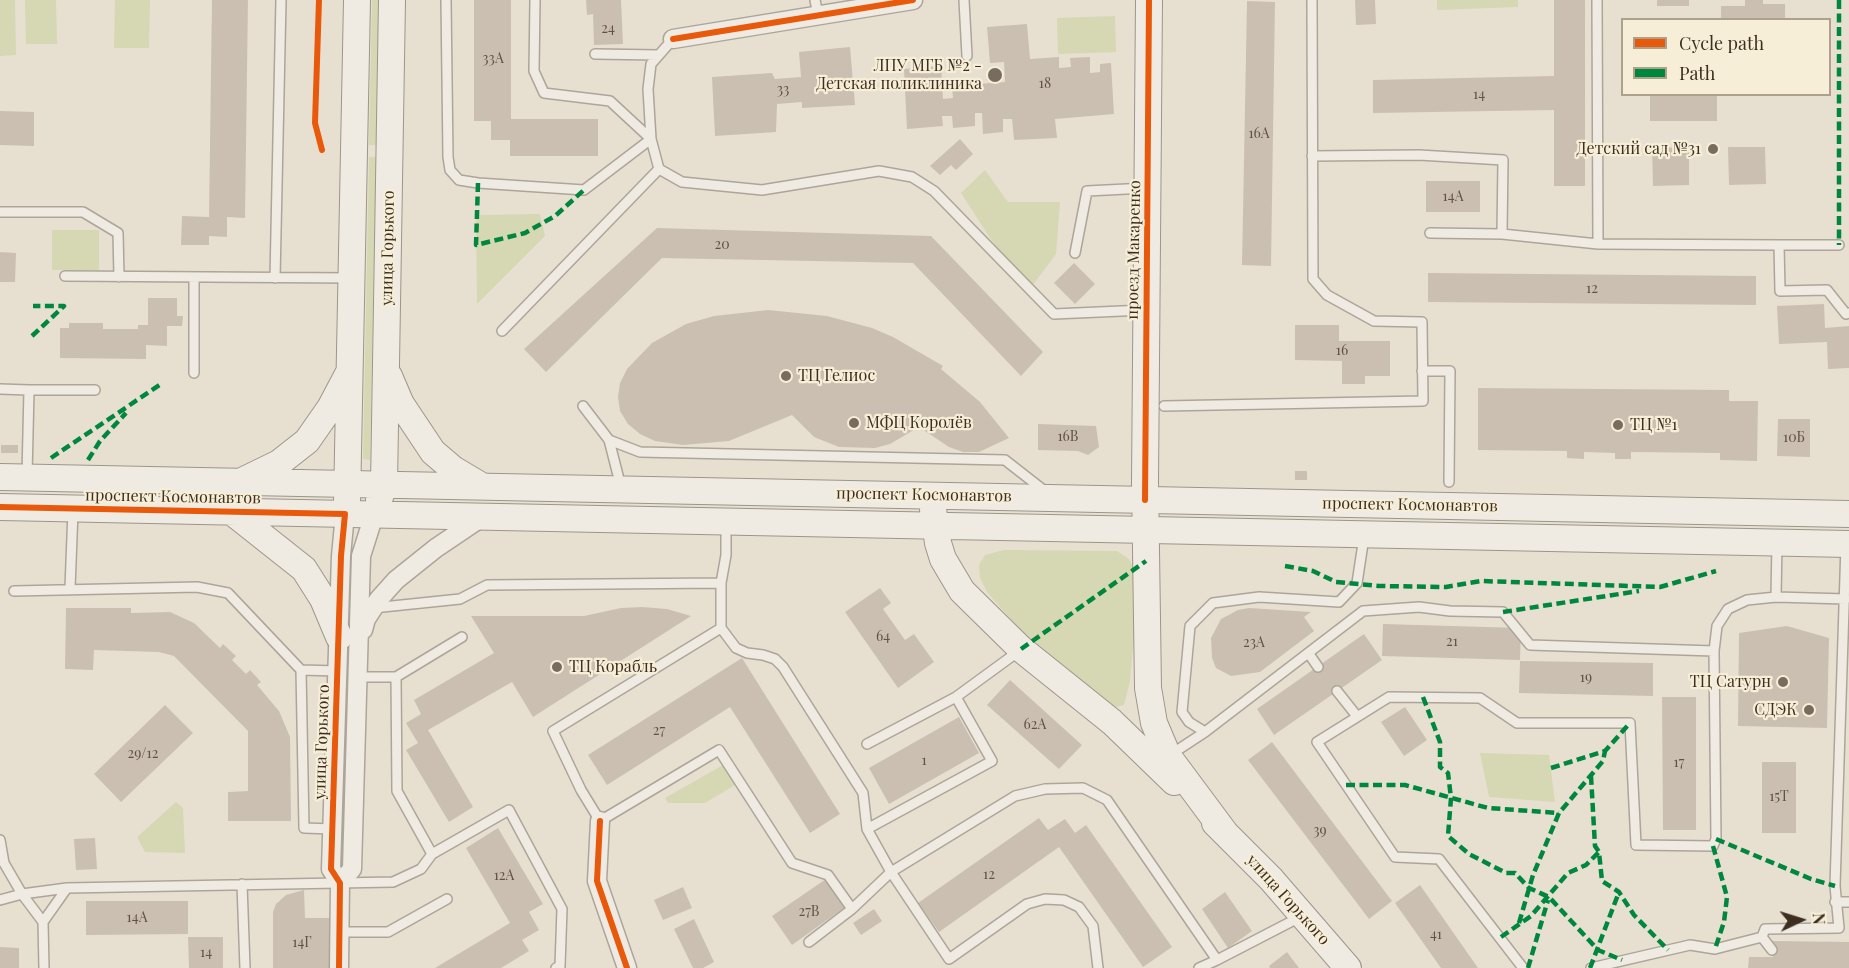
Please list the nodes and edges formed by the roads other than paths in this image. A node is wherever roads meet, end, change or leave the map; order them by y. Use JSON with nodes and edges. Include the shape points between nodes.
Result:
{"nodes":[{"id":1,"x":281,"y":0,"type":"edge"},
{"id":2,"x":357,"y":0,"type":"edge"},
{"id":3,"x":392,"y":0,"type":"edge"},
{"id":4,"x":446,"y":0,"type":"edge"},
{"id":5,"x":535,"y":0,"type":"edge"},
{"id":6,"x":913,"y":0,"type":"edge"},
{"id":7,"x":964,"y":0,"type":"edge"},
{"id":8,"x":1149,"y":0,"type":"edge"},
{"id":9,"x":1312,"y":0,"type":"edge"},
{"id":10,"x":1597,"y":0,"type":"edge"},
{"id":11,"x":817,"y":8,"type":"edge"},
{"id":12,"x":673,"y":39,"type":"joint"},
{"id":13,"x":595,"y":54,"type":"dead end"},
{"id":14,"x":659,"y":55,"type":"junction"},
{"id":15,"x":967,"y":56,"type":"dead end"},
{"id":16,"x":651,"y":139,"type":"junction"},
{"id":17,"x":1312,"y":156,"type":"junction"},
{"id":18,"x":659,"y":170,"type":"junction"},
{"id":19,"x":1148,"y":188,"type":"junction"},
{"id":20,"x":0,"y":212,"type":"edge"},
{"id":21,"x":1430,"y":233,"type":"dead end"},
{"id":22,"x":1502,"y":234,"type":"junction"},
{"id":23,"x":1598,"y":244,"type":"junction"},
{"id":24,"x":1779,"y":245,"type":"junction"},
{"id":25,"x":1839,"y":245,"type":"dead end"},
{"id":26,"x":1076,"y":253,"type":"dead end"},
{"id":27,"x":65,"y":276,"type":"dead end"},
{"id":28,"x":118,"y":277,"type":"junction"},
{"id":29,"x":194,"y":277,"type":"junction"},
{"id":30,"x":275,"y":278,"type":"junction"},
{"id":31,"x":352,"y":278,"type":"junction"},
{"id":32,"x":1147,"y":310,"type":"junction"},
{"id":33,"x":1849,"y":313,"type":"edge"},
{"id":34,"x":502,"y":331,"type":"dead end"},
{"id":35,"x":351,"y":369,"type":"junction"},
{"id":36,"x":386,"y":369,"type":"junction"},
{"id":37,"x":1422,"y":371,"type":"junction"},
{"id":38,"x":194,"y":373,"type":"dead end"},
{"id":39,"x":0,"y":389,"type":"edge"},
{"id":40,"x":29,"y":390,"type":"junction"},
{"id":41,"x":95,"y":390,"type":"dead end"},
{"id":42,"x":583,"y":406,"type":"dead end"},
{"id":43,"x":1164,"y":406,"type":"dead end"},
{"id":44,"x":609,"y":440,"type":"junction"},
{"id":45,"x":0,"y":477,"type":"edge"},
{"id":46,"x":27,"y":478,"type":"junction"},
{"id":47,"x":238,"y":482,"type":"junction"},
{"id":48,"x":1449,"y":482,"type":"dead end"},
{"id":49,"x":349,"y":484,"type":"junction"},
{"id":50,"x":384,"y":485,"type":"junction"},
{"id":51,"x":483,"y":487,"type":"junction"},
{"id":52,"x":621,"y":489,"type":"junction"},
{"id":53,"x":933,"y":496,"type":"junction"},
{"id":54,"x":1052,"y":498,"type":"junction"},
{"id":55,"x":1145,"y":500,"type":"junction"},
{"id":56,"x":0,"y":507,"type":"edge"},
{"id":57,"x":73,"y":509,"type":"junction"},
{"id":58,"x":232,"y":512,"type":"junction"},
{"id":59,"x":345,"y":514,"type":"junction"},
{"id":60,"x":1849,"y":514,"type":"edge"},
{"id":61,"x":374,"y":515,"type":"junction"},
{"id":62,"x":483,"y":517,"type":"junction"},
{"id":63,"x":726,"y":522,"type":"junction"},
{"id":64,"x":933,"y":526,"type":"junction"},
{"id":65,"x":1146,"y":530,"type":"junction"},
{"id":66,"x":1365,"y":534,"type":"junction"},
{"id":67,"x":1777,"y":543,"type":"junction"},
{"id":68,"x":1848,"y":544,"type":"edge"},
{"id":69,"x":721,"y":583,"type":"junction"},
{"id":70,"x":70,"y":588,"type":"junction"},
{"id":71,"x":14,"y":591,"type":"dead end"},
{"id":72,"x":1776,"y":597,"type":"junction"},
{"id":73,"x":1846,"y":600,"type":"junction"},
{"id":74,"x":373,"y":608,"type":"junction"},
{"id":75,"x":1847,"y":615,"type":"edge"},
{"id":76,"x":721,"y":628,"type":"junction"},
{"id":77,"x":462,"y":637,"type":"dead end"},
{"id":78,"x":349,"y":640,"type":"junction"},
{"id":79,"x":1021,"y":649,"type":"junction"},
{"id":80,"x":1714,"y":651,"type":"junction"},
{"id":81,"x":1309,"y":654,"type":"junction"},
{"id":82,"x":1318,"y":667,"type":"dead end"},
{"id":83,"x":301,"y":670,"type":"junction"},
{"id":84,"x":338,"y":671,"type":"junction"},
{"id":85,"x":358,"y":677,"type":"junction"},
{"id":86,"x":396,"y":677,"type":"junction"},
{"id":87,"x":1148,"y":688,"type":"junction"},
{"id":88,"x":1337,"y":691,"type":"dead end"},
{"id":89,"x":956,"y":697,"type":"junction"},
{"id":90,"x":1356,"y":716,"type":"junction"},
{"id":91,"x":1112,"y":722,"type":"junction"},
{"id":92,"x":1205,"y":732,"type":"junction"},
{"id":93,"x":867,"y":744,"type":"dead end"},
{"id":94,"x":1168,"y":756,"type":"junction"},
{"id":95,"x":600,"y":821,"type":"junction"},
{"id":96,"x":333,"y":828,"type":"junction"},
{"id":97,"x":867,"y":829,"type":"junction"},
{"id":98,"x":1226,"y":834,"type":"junction"},
{"id":99,"x":0,"y":840,"type":"edge"},
{"id":100,"x":432,"y":854,"type":"junction"},
{"id":101,"x":891,"y":872,"type":"junction"},
{"id":102,"x":340,"y":883,"type":"junction"},
{"id":103,"x":242,"y":884,"type":"junction"},
{"id":104,"x":67,"y":888,"type":"junction"},
{"id":105,"x":22,"y":894,"type":"junction"},
{"id":106,"x":447,"y":899,"type":"dead end"},
{"id":107,"x":0,"y":900,"type":"edge"},
{"id":108,"x":1835,"y":902,"type":"junction"},
{"id":109,"x":1849,"y":902,"type":"edge"},
{"id":110,"x":852,"y":909,"type":"junction"},
{"id":111,"x":1304,"y":915,"type":"junction"},
{"id":112,"x":43,"y":922,"type":"junction"},
{"id":113,"x":1839,"y":928,"type":"junction"},
{"id":114,"x":1849,"y":929,"type":"edge"},
{"id":115,"x":339,"y":933,"type":"junction"},
{"id":116,"x":1762,"y":937,"type":"junction"},
{"id":117,"x":808,"y":942,"type":"dead end"},
{"id":118,"x":1772,"y":950,"type":"dead end"},
{"id":119,"x":1217,"y":960,"type":"junction"},
{"id":120,"x":559,"y":967,"type":"edge"},
{"id":121,"x":44,"y":968,"type":"edge"},
{"id":122,"x":245,"y":968,"type":"edge"},
{"id":123,"x":339,"y":968,"type":"edge"},
{"id":124,"x":627,"y":968,"type":"edge"},
{"id":125,"x":1098,"y":968,"type":"edge"},
{"id":126,"x":1199,"y":968,"type":"edge"},
{"id":127,"x":1348,"y":968,"type":"edge"},
{"id":128,"x":1523,"y":968,"type":"edge"},
{"id":129,"x":1591,"y":968,"type":"edge"}],
"edges":[{"from":1,"to":30,"type":"lane"},
{"from":2,"to":31,"type":"main road","name":"улица Горького"},
{"from":3,"to":36,"type":"main road","name":"улица Горького"},
{"from":4,"to":16,"type":"lane","via":[[448,157],[450,170],[459,180],[584,190]]},
{"from":5,"to":16,"type":"lane","via":[[534,71],[544,93],[610,101]]},
{"from":6,"to":11,"type":"street"},
{"from":7,"to":15,"type":"lane"},
{"from":8,"to":19,"type":"main road","name":"проезд Макаренко"},
{"from":9,"to":17,"type":"lane"},
{"from":10,"to":23,"type":"lane"},
{"from":11,"to":12,"type":"street"},
{"from":12,"to":14,"type":"lane"},
{"from":13,"to":14,"type":"lane"},
{"from":14,"to":16,"type":"lane","via":[[651,64],[648,89]]},
{"from":16,"to":18,"type":"lane"},
{"from":17,"to":22,"type":"lane","via":[[1419,155],[1503,160]]},
{"from":17,"to":37,"type":"lane","via":[[1313,279],[1327,296],[1374,321],[1422,322]]},
{"from":18,"to":32,"type":"lane","via":[[681,182],[762,190],[879,171],[912,177],[934,191],[1054,314]]},
{"from":18,"to":34,"type":"lane"},
{"from":19,"to":26,"type":"lane","via":[[1087,191]]},
{"from":19,"to":32,"type":"main road","name":"проезд Макаренко"},
{"from":20,"to":28,"type":"lane","via":[[83,212],[118,233]]},
{"from":21,"to":22,"type":"lane"},
{"from":22,"to":23,"type":"lane"},
{"from":23,"to":24,"type":"lane"},
{"from":24,"to":25,"type":"lane"},
{"from":24,"to":33,"type":"lane","via":[[1780,291],[1827,290]]},
{"from":27,"to":28,"type":"lane"},
{"from":28,"to":29,"type":"lane"},
{"from":29,"to":30,"type":"lane"},
{"from":29,"to":38,"type":"lane"},
{"from":30,"to":31,"type":"lane"},
{"from":31,"to":35,"type":"main road","name":"улица Горького"},
{"from":32,"to":55,"type":"main road","name":"проезд Макаренко"},
{"from":35,"to":47,"type":"main road","via":[[307,441],[279,463]]},
{"from":35,"to":49,"type":"main road","name":"улица Горького"},
{"from":36,"to":50,"type":"main road","name":"улица Горького"},
{"from":36,"to":51,"type":"main road","via":[[401,404],[433,452],[462,476]]},
{"from":37,"to":43,"type":"lane","via":[[1423,401]]},
{"from":37,"to":48,"type":"lane","via":[[1449,371]]},
{"from":39,"to":40,"type":"lane"},
{"from":40,"to":41,"type":"lane"},
{"from":40,"to":46,"type":"lane"},
{"from":42,"to":44,"type":"lane"},
{"from":44,"to":52,"type":"lane"},
{"from":44,"to":54,"type":"lane","via":[[640,452],[1005,460]]},
{"from":45,"to":46,"type":"main road","name":"проспект Космонавтов"},
{"from":46,"to":47,"type":"main road","name":"проспект Космонавтов"},
{"from":47,"to":49,"type":"main road","name":"проспект Космонавтов"},
{"from":49,"to":50,"type":"main road","name":"проспект Космонавтов"},
{"from":49,"to":59,"type":"main road","name":"улица Горького"},
{"from":50,"to":51,"type":"main road","name":"проспект Космонавтов"},
{"from":50,"to":61,"type":"main road","name":"улица Горького"},
{"from":51,"to":52,"type":"main road","name":"проспект Космонавтов"},
{"from":52,"to":53,"type":"main road","name":"проспект Космонавтов"},
{"from":53,"to":54,"type":"main road","name":"проспект Космонавтов"},
{"from":53,"to":64,"type":"main road"},
{"from":54,"to":55,"type":"main road","name":"проспект Космонавтов"},
{"from":55,"to":60,"type":"main road","name":"проспект Космонавтов"},
{"from":55,"to":65,"type":"main road","name":"проезд Макаренко"},
{"from":56,"to":57,"type":"main road","name":"проспект Космонавтов"},
{"from":57,"to":58,"type":"main road","name":"проспект Космонавтов"},
{"from":57,"to":70,"type":"lane"},
{"from":58,"to":59,"type":"main road","name":"проспект Космонавтов"},
{"from":58,"to":78,"type":"main road","via":[[304,569]]},
{"from":59,"to":61,"type":"main road","name":"проспект Космонавтов"},
{"from":59,"to":78,"type":"street","name":"улица Горького"},
{"from":61,"to":62,"type":"main road","name":"проспект Космонавтов"},
{"from":61,"to":78,"type":"street","name":"улица Горького","via":[[361,556]]},
{"from":62,"to":63,"type":"main road","name":"проспект Космонавтов"},
{"from":62,"to":74,"type":"street","via":[[418,561]]},
{"from":63,"to":64,"type":"main road","name":"проспект Космонавтов"},
{"from":63,"to":69,"type":"lane"},
{"from":64,"to":65,"type":"main road","name":"проспект Космонавтов"},
{"from":64,"to":79,"type":"main road","via":[[943,559],[962,591]]},
{"from":65,"to":66,"type":"main road","name":"проспект Космонавтов"},
{"from":65,"to":87,"type":"main road","name":"проезд Макаренко"},
{"from":66,"to":67,"type":"main road","name":"проспект Космонавтов"},
{"from":66,"to":92,"type":"lane","via":[[1357,583],[1338,602],[1259,597],[1213,603],[1190,626],[1182,712]]},
{"from":67,"to":68,"type":"main road","name":"проспект Космонавтов"},
{"from":67,"to":72,"type":"lane"},
{"from":68,"to":73,"type":"lane"},
{"from":69,"to":74,"type":"lane","via":[[488,585],[459,600]]},
{"from":69,"to":76,"type":"lane"},
{"from":70,"to":71,"type":"lane"},
{"from":70,"to":83,"type":"lane","via":[[197,587],[228,593]]},
{"from":72,"to":73,"type":"lane"},
{"from":72,"to":80,"type":"lane","via":[[1747,600],[1728,609],[1717,626]]},
{"from":73,"to":75,"type":"lane"},
{"from":74,"to":78,"type":"street"},
{"from":75,"to":108,"type":"lane"},
{"from":76,"to":95,"type":"lane","via":[[554,732]]},
{"from":76,"to":97,"type":"lane","via":[[736,648],[763,655],[783,667],[863,793]]},
{"from":77,"to":86,"type":"lane"},
{"from":78,"to":84,"type":"street","name":"улица Горького"},
{"from":78,"to":85,"type":"street","name":"улица Горького"},
{"from":79,"to":89,"type":"lane"},
{"from":79,"to":91,"type":"main road"},
{"from":80,"to":81,"type":"lane","via":[[1530,645],[1503,612],[1419,607],[1363,611]]},
{"from":80,"to":90,"type":"lane","via":[[1713,846],[1636,845],[1630,723],[1517,723],[1480,698],[1446,696],[1389,697]]},
{"from":81,"to":82,"type":"lane"},
{"from":81,"to":92,"type":"lane"},
{"from":83,"to":84,"type":"lane"},
{"from":83,"to":96,"type":"lane","via":[[304,828]]},
{"from":84,"to":96,"type":"street","name":"улица Горького"},
{"from":85,"to":86,"type":"lane"},
{"from":85,"to":102,"type":"street","name":"улица Горького","via":[[352,869]]},
{"from":86,"to":100,"type":"lane","via":[[397,791]]},
{"from":87,"to":91,"type":"main road","via":[[1127,718]]},
{"from":87,"to":94,"type":"main road","name":"проезд Макаренко","via":[[1154,723]]},
{"from":88,"to":90,"type":"lane"},
{"from":89,"to":93,"type":"lane"},
{"from":89,"to":97,"type":"lane","via":[[992,761]]},
{"from":90,"to":128,"type":"lane","via":[[1317,742],[1395,857],[1439,859]]},
{"from":91,"to":98,"type":"main road"},
{"from":92,"to":94,"type":"lane"},
{"from":94,"to":98,"type":"main road","name":"проезд Макаренко"},
{"from":95,"to":110,"type":"lane","via":[[719,750],[792,863],[828,875]]},
{"from":95,"to":124,"type":"street","via":[[597,881]]},
{"from":96,"to":102,"type":"street","name":"улица Горького","via":[[331,869]]},
{"from":97,"to":101,"type":"lane"},
{"from":98,"to":111,"type":"main road","name":"улица Горького"},
{"from":99,"to":105,"type":"lane","via":[[4,863]]},
{"from":100,"to":102,"type":"lane","via":[[421,869],[393,882]]},
{"from":100,"to":120,"type":"lane","via":[[509,810],[562,909]]},
{"from":101,"to":110,"type":"lane"},
{"from":101,"to":119,"type":"lane","via":[[1015,796],[1045,789],[1083,788],[1107,800]]},
{"from":101,"to":125,"type":"lane","via":[[949,959],[1027,904],[1045,899],[1064,900],[1079,907],[1093,926]]},
{"from":102,"to":103,"type":"lane"},
{"from":102,"to":115,"type":"street","name":"улица Горького"},
{"from":103,"to":104,"type":"lane"},
{"from":103,"to":122,"type":"lane"},
{"from":104,"to":105,"type":"lane"},
{"from":104,"to":112,"type":"lane"},
{"from":105,"to":107,"type":"lane"},
{"from":105,"to":112,"type":"lane"},
{"from":106,"to":115,"type":"lane","via":[[388,932]]},
{"from":108,"to":109,"type":"lane"},
{"from":108,"to":113,"type":"lane"},
{"from":110,"to":117,"type":"lane"},
{"from":111,"to":119,"type":"lane"},
{"from":111,"to":127,"type":"main road","name":"улица Горького"},
{"from":112,"to":121,"type":"lane"},
{"from":113,"to":114,"type":"lane"},
{"from":113,"to":116,"type":"lane","via":[[1765,929]]},
{"from":115,"to":123,"type":"street","name":"улица Горького"},
{"from":116,"to":118,"type":"lane"},
{"from":116,"to":129,"type":"lane","via":[[1715,949],[1690,945]]},
{"from":119,"to":126,"type":"lane"}]}
